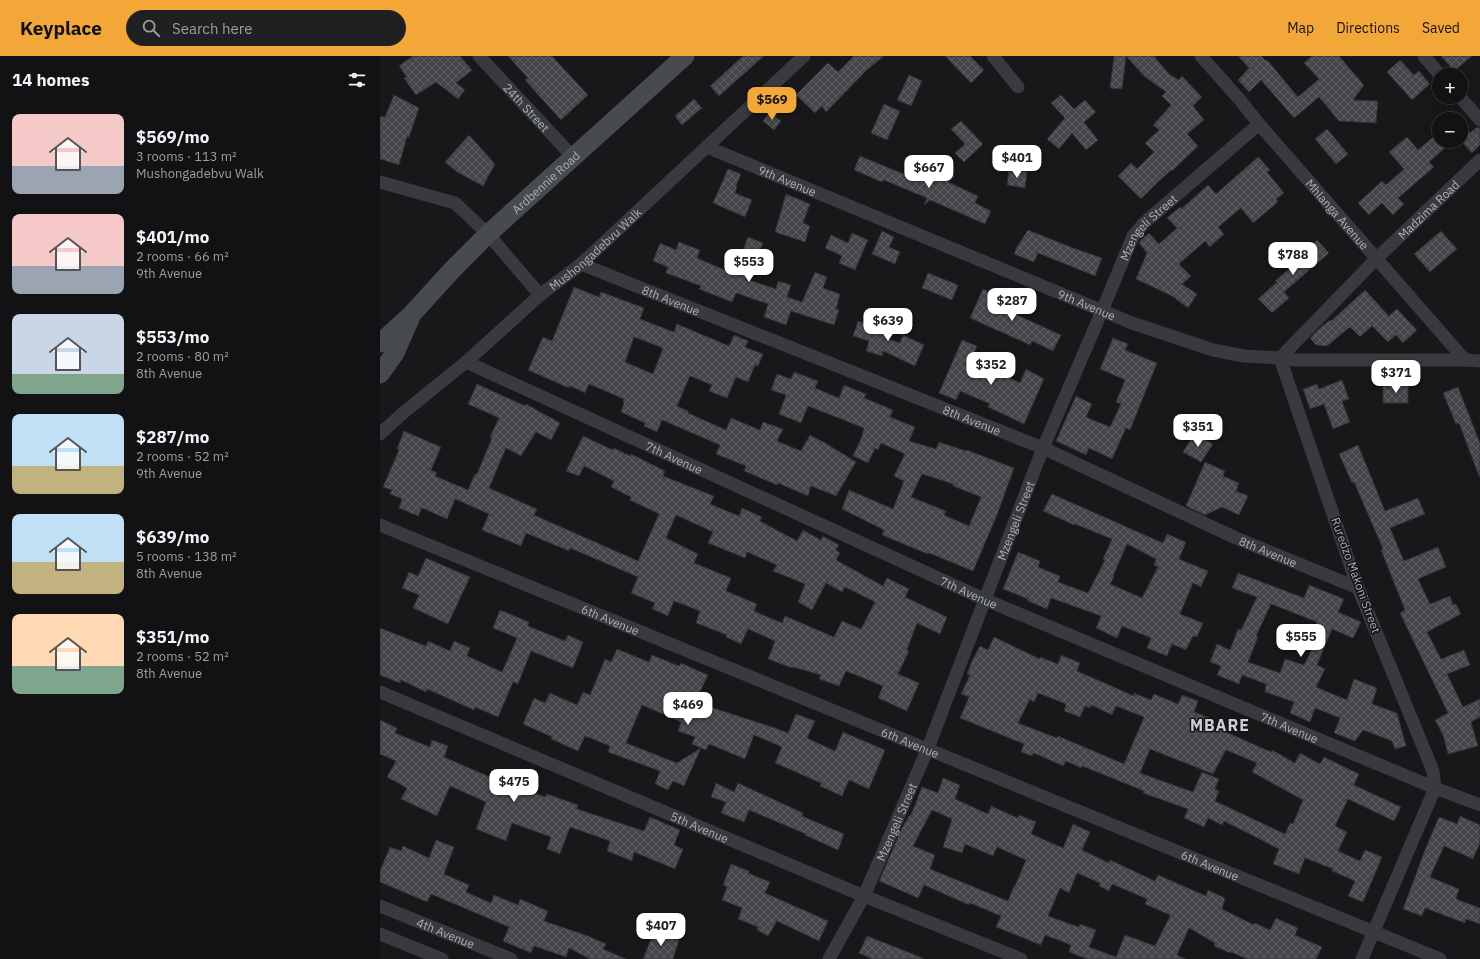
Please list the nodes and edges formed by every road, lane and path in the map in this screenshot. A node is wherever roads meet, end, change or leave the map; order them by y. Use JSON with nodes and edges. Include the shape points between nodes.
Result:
{"nodes":[{"id":1,"x":479,"y":56,"type":"edge"},
{"id":2,"x":684,"y":56,"type":"edge"},
{"id":3,"x":804,"y":56,"type":"edge"},
{"id":4,"x":992,"y":56,"type":"edge"},
{"id":5,"x":1201,"y":56,"type":"edge"},
{"id":6,"x":1424,"y":56,"type":"edge"},
{"id":7,"x":1434,"y":68,"type":"edge"},
{"id":8,"x":1018,"y":87,"type":"dead end"},
{"id":9,"x":1466,"y":104,"type":"edge"},
{"id":10,"x":1480,"y":120,"type":"edge"},
{"id":11,"x":1259,"y":124,"type":"junction"},
{"id":12,"x":707,"y":147,"type":"junction"},
{"id":13,"x":574,"y":158,"type":"junction"},
{"id":14,"x":1480,"y":160,"type":"edge"},
{"id":15,"x":380,"y":182,"type":"edge"},
{"id":16,"x":488,"y":234,"type":"junction"},
{"id":17,"x":1376,"y":260,"type":"junction"},
{"id":18,"x":581,"y":264,"type":"junction"},
{"id":19,"x":540,"y":295,"type":"junction"},
{"id":20,"x":1102,"y":311,"type":"junction"},
{"id":21,"x":412,"y":314,"type":"junction"},
{"id":22,"x":380,"y":343,"type":"edge"},
{"id":23,"x":1280,"y":358,"type":"junction"},
{"id":24,"x":1465,"y":360,"type":"junction"},
{"id":25,"x":1480,"y":361,"type":"edge"},
{"id":26,"x":466,"y":362,"type":"junction"},
{"id":27,"x":380,"y":374,"type":"edge"},
{"id":28,"x":380,"y":434,"type":"edge"},
{"id":29,"x":1043,"y":448,"type":"junction"},
{"id":30,"x":380,"y":525,"type":"edge"},
{"id":31,"x":1358,"y":588,"type":"junction"},
{"id":32,"x":986,"y":600,"type":"junction"},
{"id":33,"x":380,"y":692,"type":"edge"},
{"id":34,"x":928,"y":748,"type":"junction"},
{"id":35,"x":1435,"y":788,"type":"junction"},
{"id":36,"x":1480,"y":805,"type":"edge"},
{"id":37,"x":864,"y":896,"type":"junction"},
{"id":38,"x":380,"y":906,"type":"edge"},
{"id":39,"x":1374,"y":932,"type":"junction"},
{"id":40,"x":380,"y":934,"type":"edge"},
{"id":41,"x":442,"y":959,"type":"edge"},
{"id":42,"x":511,"y":959,"type":"edge"},
{"id":43,"x":829,"y":959,"type":"edge"},
{"id":44,"x":1021,"y":959,"type":"edge"},
{"id":45,"x":1362,"y":959,"type":"edge"},
{"id":46,"x":1440,"y":959,"type":"edge"}],
"edges":[{"from":1,"to":13,"type":"street","name":"24th Street"},
{"from":2,"to":13,"type":"main road","name":"Ardbennie Road"},
{"from":3,"to":12,"type":"street","name":"Mushongadebvu Walk"},
{"from":4,"to":8,"type":"street"},
{"from":5,"to":11,"type":"street","name":"Mhlanga Avenue"},
{"from":6,"to":7,"type":"street"},
{"from":9,"to":10,"type":"street"},
{"from":11,"to":17,"type":"street","name":"Mhlanga Avenue"},
{"from":11,"to":20,"type":"street","name":"Mzengeli Street","via":[[1138,229]]},
{"from":12,"to":18,"type":"street","name":"Mushongadebvu Walk"},
{"from":12,"to":20,"type":"street","name":"9th Avenue"},
{"from":13,"to":16,"type":"main road","name":"Ardbennie Road"},
{"from":14,"to":17,"type":"street","name":"Madzima Road"},
{"from":15,"to":16,"type":"street","via":[[455,202]]},
{"from":16,"to":19,"type":"street"},
{"from":16,"to":21,"type":"main road","name":"Ardbennie Road"},
{"from":17,"to":23,"type":"street"},
{"from":17,"to":24,"type":"street","name":"Mhlanga Avenue"},
{"from":18,"to":19,"type":"street","name":"Mushongadebvu Walk"},
{"from":18,"to":29,"type":"street","name":"8th Avenue"},
{"from":19,"to":26,"type":"street","name":"Mushongadebvu Walk"},
{"from":20,"to":23,"type":"street","name":"9th Avenue","via":[[1213,350],[1244,356]]},
{"from":20,"to":29,"type":"street","name":"Mzengeli Street"},
{"from":21,"to":22,"type":"main road","name":"Ardbennie Road"},
{"from":21,"to":27,"type":"main road","name":"Ardbennie Road","via":[[395,353]]},
{"from":23,"to":24,"type":"street"},
{"from":23,"to":31,"type":"street","name":"Ruredzo Makoni Street"},
{"from":24,"to":25,"type":"street"},
{"from":26,"to":28,"type":"street","name":"Mushongadebvu Walk"},
{"from":26,"to":32,"type":"street","name":"7th Avenue"},
{"from":29,"to":31,"type":"street","name":"8th Avenue","via":[[1236,538]]},
{"from":29,"to":32,"type":"street","name":"Mzengeli Street"},
{"from":30,"to":34,"type":"street","name":"6th Avenue"},
{"from":31,"to":35,"type":"street","name":"Ruredzo Makoni Street","via":[[1433,771]]},
{"from":32,"to":34,"type":"street","name":"Mzengeli Street"},
{"from":32,"to":35,"type":"street","name":"7th Avenue"},
{"from":33,"to":37,"type":"street","name":"5th Avenue"},
{"from":34,"to":37,"type":"street","name":"Mzengeli Street"},
{"from":34,"to":39,"type":"street","name":"6th Avenue"},
{"from":35,"to":36,"type":"street","name":"7th Avenue"},
{"from":35,"to":39,"type":"street"},
{"from":37,"to":43,"type":"street","name":"Mzengeli Street"},
{"from":37,"to":44,"type":"street","name":"5th Avenue"},
{"from":38,"to":42,"type":"street","name":"4th Avenue"},
{"from":39,"to":45,"type":"street"},
{"from":39,"to":46,"type":"street","name":"6th Avenue"},
{"from":40,"to":41,"type":"street","name":"4th Avenue"}]}
